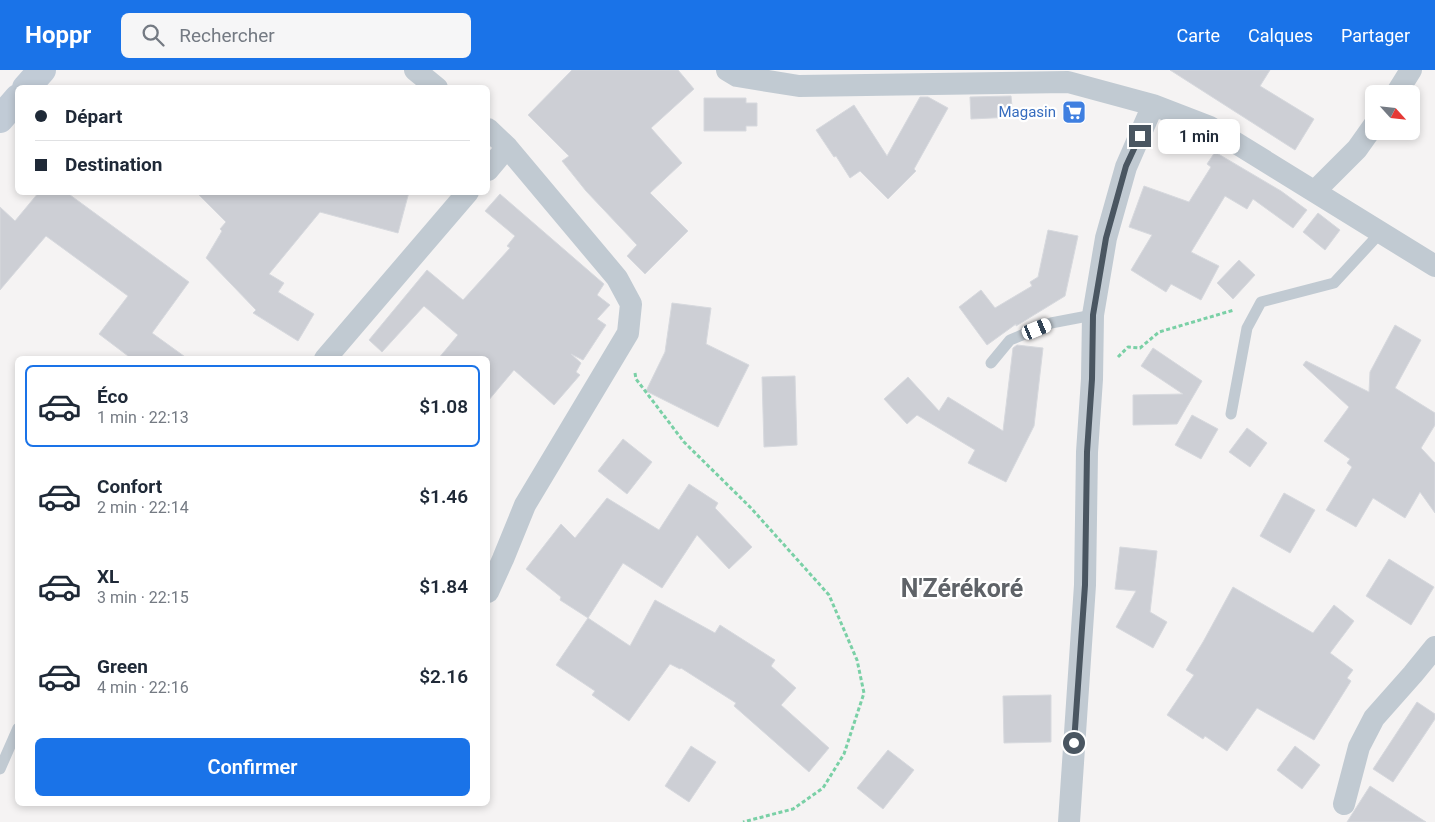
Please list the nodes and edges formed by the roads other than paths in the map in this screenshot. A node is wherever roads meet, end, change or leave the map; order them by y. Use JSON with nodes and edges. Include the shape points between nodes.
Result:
{"nodes":[{"id":1,"x":42,"y":70,"type":"edge"},
{"id":2,"x":415,"y":70,"type":"edge"},
{"id":3,"x":727,"y":70,"type":"edge"},
{"id":4,"x":1411,"y":70,"type":"edge"},
{"id":5,"x":29,"y":85,"type":"edge"},
{"id":6,"x":433,"y":85,"type":"edge"},
{"id":7,"x":1402,"y":85,"type":"edge"},
{"id":8,"x":15,"y":101,"type":"edge"},
{"id":9,"x":1153,"y":105,"type":"junction"},
{"id":10,"x":0,"y":118,"type":"edge"},
{"id":11,"x":490,"y":131,"type":"edge"},
{"id":12,"x":1365,"y":137,"type":"edge"},
{"id":13,"x":507,"y":147,"type":"junction"},
{"id":14,"x":490,"y":168,"type":"edge"},
{"id":15,"x":1315,"y":191,"type":"junction"},
{"id":16,"x":465,"y":195,"type":"edge"},
{"id":17,"x":1381,"y":232,"type":"junction"},
{"id":18,"x":1435,"y":266,"type":"edge"},
{"id":19,"x":1093,"y":315,"type":"junction"},
{"id":20,"x":328,"y":356,"type":"edge"},
{"id":21,"x":991,"y":364,"type":"dead end"},
{"id":22,"x":1231,"y":414,"type":"dead end"},
{"id":23,"x":490,"y":588,"type":"edge"},
{"id":24,"x":1435,"y":647,"type":"edge"},
{"id":25,"x":15,"y":735,"type":"edge"},
{"id":26,"x":0,"y":769,"type":"edge"},
{"id":27,"x":1344,"y":804,"type":"dead end"},
{"id":28,"x":1069,"y":822,"type":"edge"}],
"edges":[{"from":1,"to":5,"type":"street"},
{"from":2,"to":6,"type":"street"},
{"from":3,"to":9,"type":"street","via":[[737,76],[799,86],[1068,82]]},
{"from":4,"to":7,"type":"street"},
{"from":8,"to":10,"type":"street"},
{"from":9,"to":15,"type":"street","via":[[1210,127]]},
{"from":9,"to":19,"type":"street","via":[[1126,166],[1106,238]]},
{"from":11,"to":13,"type":"street"},
{"from":12,"to":15,"type":"street"},
{"from":13,"to":14,"type":"street"},
{"from":13,"to":23,"type":"street","via":[[617,278],[631,304],[628,333],[525,505]]},
{"from":15,"to":17,"type":"street"},
{"from":16,"to":20,"type":"street"},
{"from":17,"to":18,"type":"street"},
{"from":17,"to":22,"type":"lane","via":[[1334,283],[1261,302],[1247,328]]},
{"from":19,"to":21,"type":"lane","via":[[1051,323],[1010,340]]},
{"from":19,"to":28,"type":"street","via":[[1085,585]]},
{"from":24,"to":27,"type":"street","via":[[1374,718],[1359,747]]},
{"from":25,"to":26,"type":"lane"}]}
